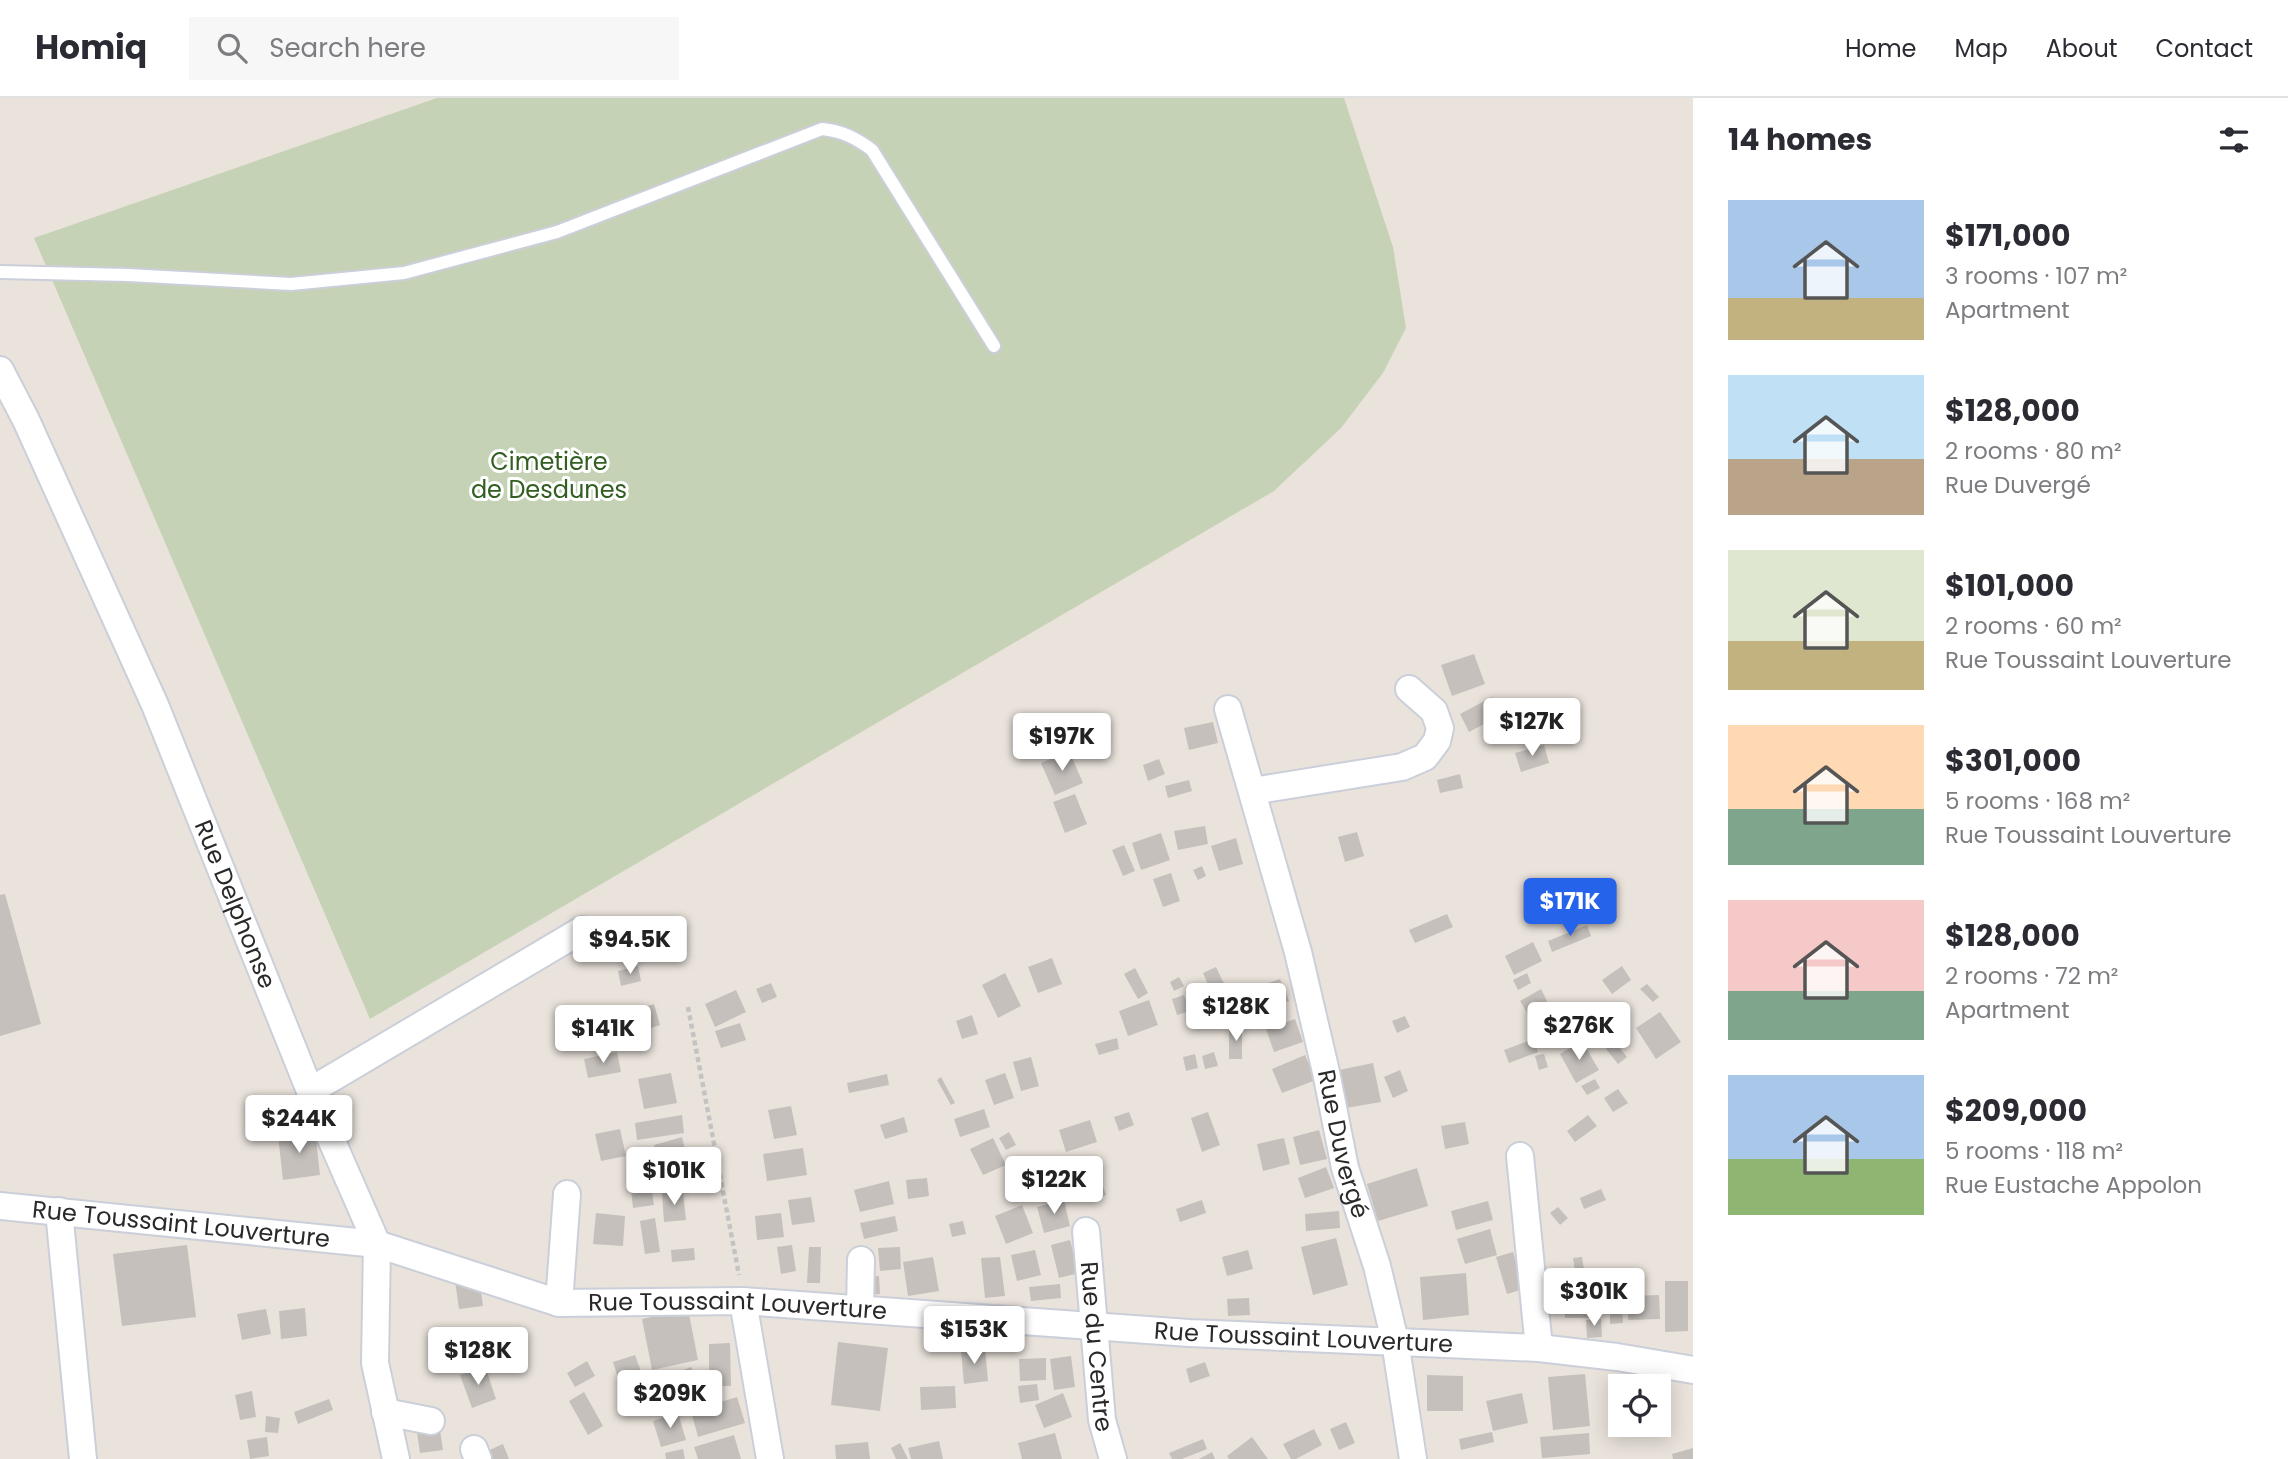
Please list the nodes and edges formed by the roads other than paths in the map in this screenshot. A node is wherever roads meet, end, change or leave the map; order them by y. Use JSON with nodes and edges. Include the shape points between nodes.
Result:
{"nodes":[{"id":1,"x":0,"y":272,"type":"edge"},
{"id":2,"x":995,"y":346,"type":"dead end"},
{"id":3,"x":0,"y":370,"type":"edge"},
{"id":4,"x":1409,"y":689,"type":"dead end"},
{"id":5,"x":1228,"y":709,"type":"dead end"},
{"id":6,"x":1252,"y":791,"type":"junction"},
{"id":7,"x":582,"y":930,"type":"dead end"},
{"id":8,"x":310,"y":1091,"type":"junction"},
{"id":9,"x":1520,"y":1156,"type":"dead end"},
{"id":10,"x":567,"y":1194,"type":"dead end"},
{"id":11,"x":0,"y":1206,"type":"edge"},
{"id":12,"x":59,"y":1211,"type":"junction"},
{"id":13,"x":1086,"y":1231,"type":"dead end"},
{"id":14,"x":377,"y":1244,"type":"junction"},
{"id":15,"x":861,"y":1260,"type":"dead end"},
{"id":16,"x":743,"y":1301,"type":"junction"},
{"id":17,"x":559,"y":1303,"type":"junction"},
{"id":18,"x":860,"y":1309,"type":"junction"},
{"id":19,"x":1096,"y":1325,"type":"junction"},
{"id":20,"x":1395,"y":1341,"type":"junction"},
{"id":21,"x":1539,"y":1348,"type":"junction"},
{"id":22,"x":1693,"y":1370,"type":"edge"},
{"id":23,"x":384,"y":1412,"type":"junction"},
{"id":24,"x":431,"y":1422,"type":"dead end"},
{"id":25,"x":83,"y":1459,"type":"edge"},
{"id":26,"x":396,"y":1459,"type":"edge"},
{"id":27,"x":770,"y":1459,"type":"edge"},
{"id":28,"x":1113,"y":1459,"type":"edge"},
{"id":29,"x":1413,"y":1459,"type":"edge"}],
"edges":[{"from":1,"to":2,"type":"lane","via":[[291,284],[404,273],[557,232],[822,130],[839,131],[872,150]]},
{"from":3,"to":8,"type":"street","name":"Rue Delphonse","via":[[155,705]]},
{"from":4,"to":6,"type":"street","via":[[1434,711],[1440,727],[1437,741],[1425,757],[1402,767]]},
{"from":5,"to":6,"type":"street","name":"Rue Duvergé"},
{"from":6,"to":20,"type":"street","name":"Rue Duvergé","via":[[1298,952],[1345,1168],[1377,1266]]},
{"from":7,"to":8,"type":"street"},
{"from":8,"to":14,"type":"street","name":"Rue Delphonse"},
{"from":9,"to":21,"type":"street"},
{"from":10,"to":17,"type":"street"},
{"from":11,"to":12,"type":"street","name":"Rue Toussaint Louverture"},
{"from":12,"to":14,"type":"street","name":"Rue Toussaint Louverture"},
{"from":12,"to":25,"type":"street"},
{"from":13,"to":19,"type":"street","name":"Rue du Centre"},
{"from":14,"to":17,"type":"street","name":"Rue Toussaint Louverture"},
{"from":14,"to":23,"type":"street","name":"Rue Delphonse","via":[[375,1363]]},
{"from":15,"to":18,"type":"street"},
{"from":16,"to":17,"type":"street","name":"Rue Toussaint Louverture"},
{"from":16,"to":18,"type":"street","name":"Rue Toussaint Louverture"},
{"from":16,"to":27,"type":"street"},
{"from":18,"to":19,"type":"street","name":"Rue Toussaint Louverture"},
{"from":19,"to":20,"type":"street","name":"Rue Toussaint Louverture"},
{"from":19,"to":28,"type":"street","name":"Rue du Centre","via":[[1102,1420]]},
{"from":20,"to":21,"type":"street","name":"Rue Toussaint Louverture"},
{"from":20,"to":29,"type":"street","name":"Rue Duvergé"},
{"from":21,"to":22,"type":"street","name":"Rue Toussaint Louverture"},
{"from":23,"to":24,"type":"street"},
{"from":23,"to":26,"type":"street","name":"Rue Delphonse"}]}
